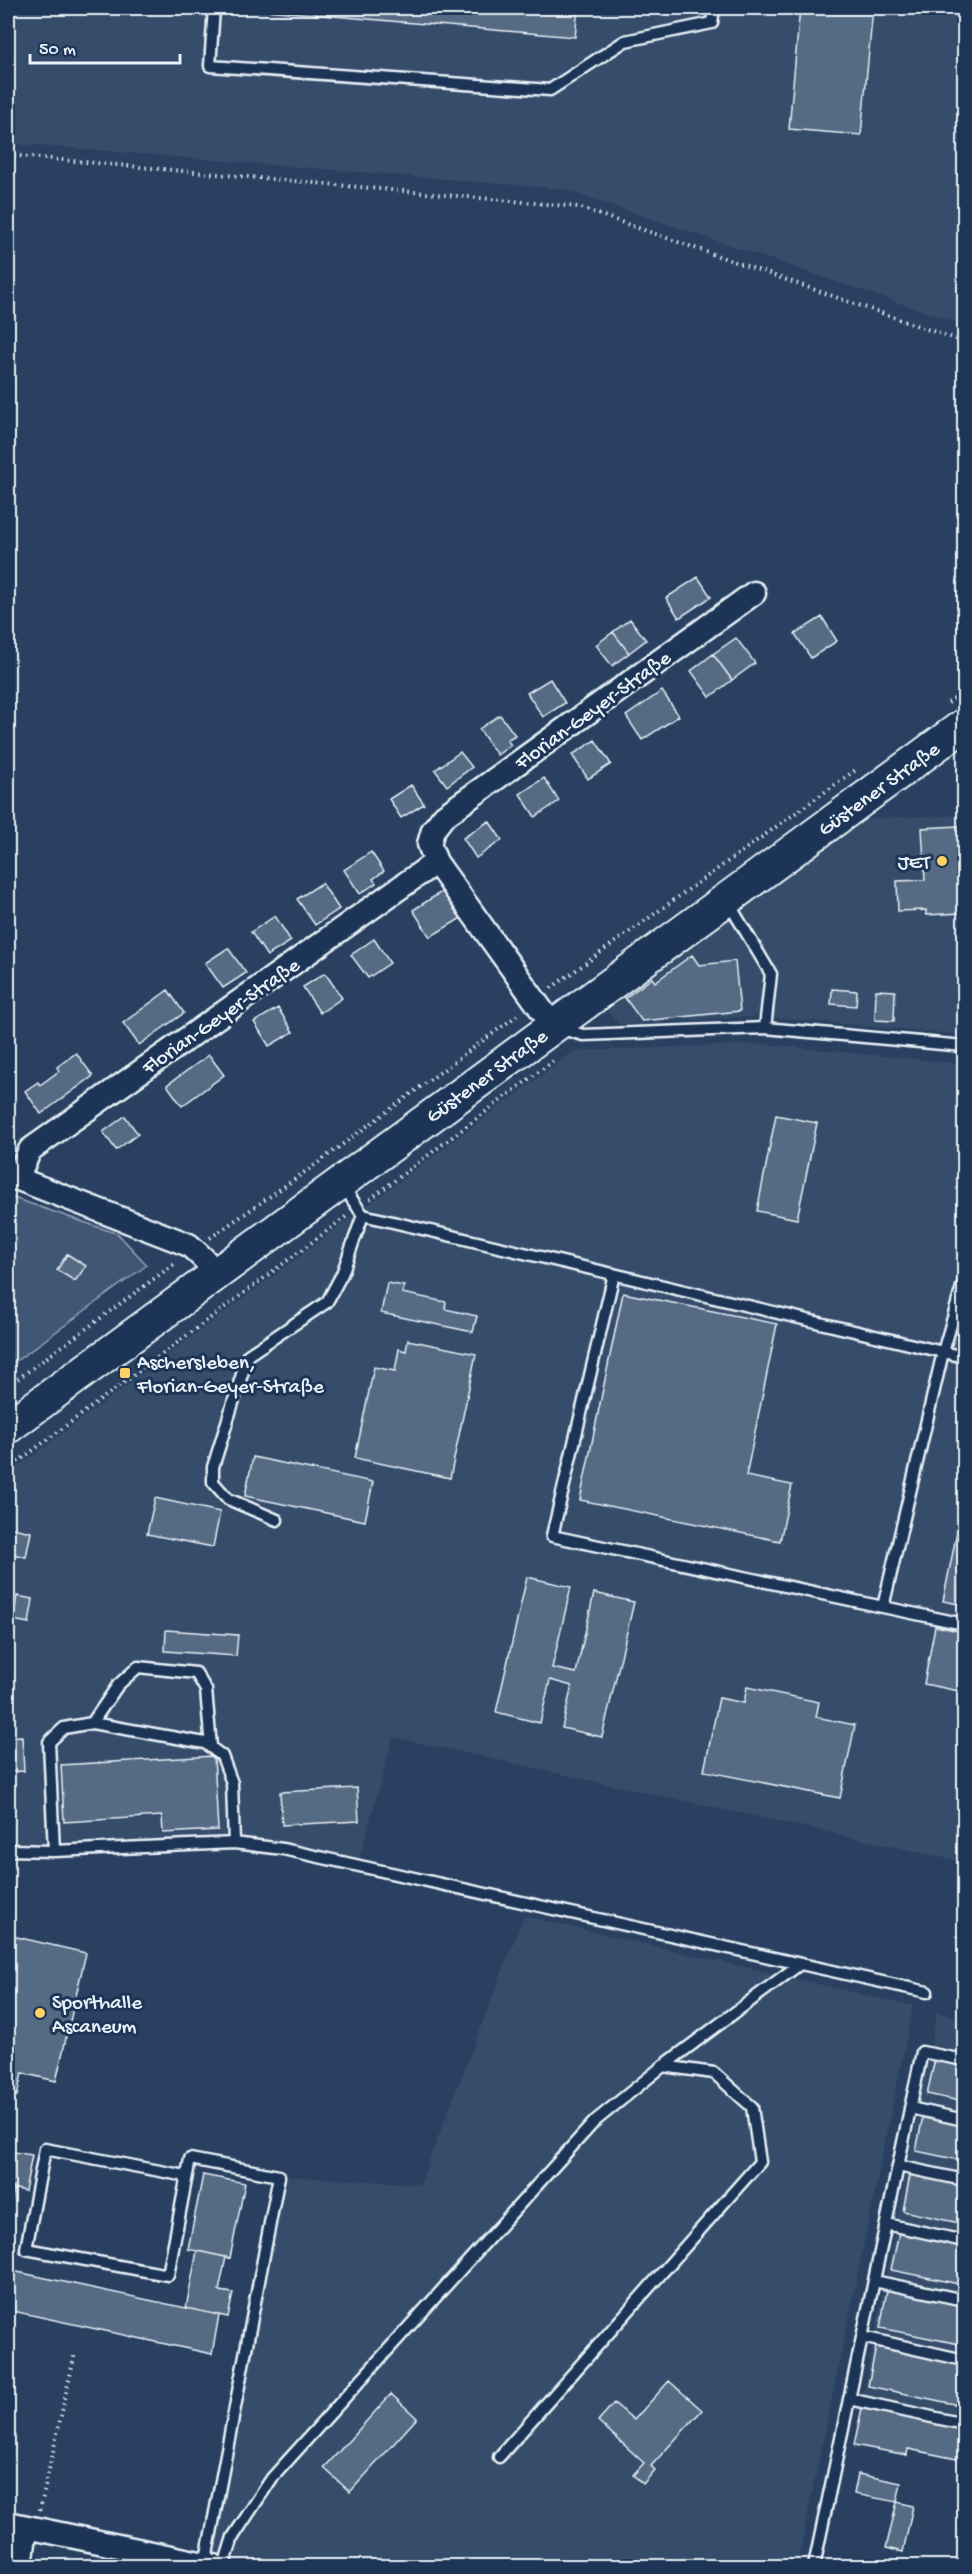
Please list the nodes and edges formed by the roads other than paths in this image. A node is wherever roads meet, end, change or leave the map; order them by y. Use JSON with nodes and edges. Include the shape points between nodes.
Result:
{"nodes":[{"id":1,"x":214,"y":8,"type":"edge"},
{"id":2,"x":714,"y":8,"type":"edge"},
{"id":3,"x":754,"y":593,"type":"dead end"},
{"id":4,"x":952,"y":717,"type":"edge"},
{"id":5,"x":436,"y":862,"type":"junction"},
{"id":6,"x":726,"y":900,"type":"junction"},
{"id":7,"x":544,"y":1014,"type":"junction"},
{"id":8,"x":765,"y":1028,"type":"junction"},
{"id":9,"x":964,"y":1046,"type":"edge"},
{"id":10,"x":12,"y":1177,"type":"edge"},
{"id":11,"x":340,"y":1182,"type":"junction"},
{"id":12,"x":360,"y":1211,"type":"junction"},
{"id":13,"x":216,"y":1274,"type":"junction"},
{"id":14,"x":614,"y":1274,"type":"junction"},
{"id":15,"x":964,"y":1280,"type":"edge"},
{"id":16,"x":943,"y":1352,"type":"junction"},
{"id":17,"x":964,"y":1357,"type":"edge"},
{"id":18,"x":8,"y":1427,"type":"edge"},
{"id":19,"x":277,"y":1520,"type":"dead end"},
{"id":20,"x":883,"y":1607,"type":"junction"},
{"id":21,"x":964,"y":1624,"type":"edge"},
{"id":22,"x":92,"y":1724,"type":"junction"},
{"id":23,"x":211,"y":1747,"type":"junction"},
{"id":24,"x":234,"y":1843,"type":"junction"},
{"id":25,"x":8,"y":1850,"type":"edge"},
{"id":26,"x":54,"y":1851,"type":"junction"},
{"id":27,"x":800,"y":1964,"type":"junction"},
{"id":28,"x":927,"y":1992,"type":"dead end"},
{"id":29,"x":964,"y":2060,"type":"edge"},
{"id":30,"x":663,"y":2066,"type":"junction"},
{"id":31,"x":910,"y":2108,"type":"junction"},
{"id":32,"x":964,"y":2120,"type":"edge"},
{"id":33,"x":898,"y":2166,"type":"junction"},
{"id":34,"x":186,"y":2176,"type":"junction"},
{"id":35,"x":964,"y":2180,"type":"edge"},
{"id":36,"x":886,"y":2224,"type":"junction"},
{"id":37,"x":964,"y":2241,"type":"edge"},
{"id":38,"x":874,"y":2281,"type":"junction"},
{"id":39,"x":964,"y":2300,"type":"edge"},
{"id":40,"x":862,"y":2337,"type":"junction"},
{"id":41,"x":964,"y":2360,"type":"edge"},
{"id":42,"x":849,"y":2399,"type":"junction"},
{"id":43,"x":964,"y":2424,"type":"edge"},
{"id":44,"x":499,"y":2457,"type":"dead end"},
{"id":45,"x":17,"y":2525,"type":"edge"},
{"id":46,"x":21,"y":2566,"type":"edge"},
{"id":47,"x":214,"y":2566,"type":"edge"},
{"id":48,"x":814,"y":2566,"type":"edge"}],
"edges":[{"from":1,"to":2,"type":"lane","via":[[210,66],[550,90],[625,41],[712,23]]},
{"from":3,"to":5,"type":"street","name":"Florian-Geyer-Straße","via":[[444,816],[429,844]]},
{"from":4,"to":6,"type":"main road","name":"Güstener Straße"},
{"from":5,"to":7,"type":"street","name":"Florian-Geyer-Straße"},
{"from":5,"to":10,"type":"street","name":"Florian-Geyer-Straße","via":[[30,1150]]},
{"from":6,"to":7,"type":"main road","name":"Güstener Straße"},
{"from":6,"to":8,"type":"lane","via":[[771,974]]},
{"from":7,"to":8,"type":"lane","via":[[583,1035]]},
{"from":7,"to":11,"type":"main road","name":"Güstener Straße"},
{"from":8,"to":9,"type":"lane"},
{"from":10,"to":13,"type":"street","via":[[178,1240],[194,1249]]},
{"from":11,"to":12,"type":"lane"},
{"from":11,"to":13,"type":"main road","name":"Güstener Straße"},
{"from":12,"to":14,"type":"lane"},
{"from":12,"to":19,"type":"lane","via":[[342,1274],[327,1302],[248,1355],[213,1467],[213,1482],[228,1499]]},
{"from":13,"to":18,"type":"main road","name":"Güstener Straße"},
{"from":14,"to":16,"type":"lane"},
{"from":14,"to":20,"type":"lane","via":[[552,1536]]},
{"from":15,"to":16,"type":"lane"},
{"from":16,"to":17,"type":"lane"},
{"from":16,"to":20,"type":"lane"},
{"from":20,"to":21,"type":"lane"},
{"from":22,"to":23,"type":"lane"},
{"from":22,"to":23,"type":"lane","via":[[118,1685],[138,1667],[196,1673],[206,1690]]},
{"from":22,"to":26,"type":"lane","via":[[64,1728],[49,1742]]},
{"from":23,"to":24,"type":"lane","via":[[222,1756],[232,1783]]},
{"from":24,"to":26,"type":"lane"},
{"from":24,"to":27,"type":"lane","via":[[284,1849]]},
{"from":25,"to":26,"type":"lane"},
{"from":27,"to":28,"type":"lane"},
{"from":27,"to":30,"type":"lane"},
{"from":29,"to":31,"type":"lane","via":[[922,2052]]},
{"from":30,"to":44,"type":"lane","via":[[714,2073],[752,2107],[760,2162]]},
{"from":30,"to":47,"type":"lane","via":[[595,2121],[272,2478]]},
{"from":31,"to":32,"type":"lane"},
{"from":31,"to":33,"type":"lane"},
{"from":33,"to":35,"type":"lane"},
{"from":33,"to":36,"type":"lane"},
{"from":34,"to":34,"type":"lane","via":[[168,2275],[26,2249],[45,2149]]},
{"from":34,"to":47,"type":"lane","via":[[190,2159],[279,2176]]},
{"from":36,"to":37,"type":"lane"},
{"from":36,"to":38,"type":"lane"},
{"from":38,"to":39,"type":"lane"},
{"from":38,"to":40,"type":"lane"},
{"from":40,"to":41,"type":"lane"},
{"from":40,"to":42,"type":"lane"},
{"from":42,"to":43,"type":"lane"},
{"from":42,"to":48,"type":"lane"},
{"from":45,"to":46,"type":"street"},
{"from":45,"to":47,"type":"street"}]}
